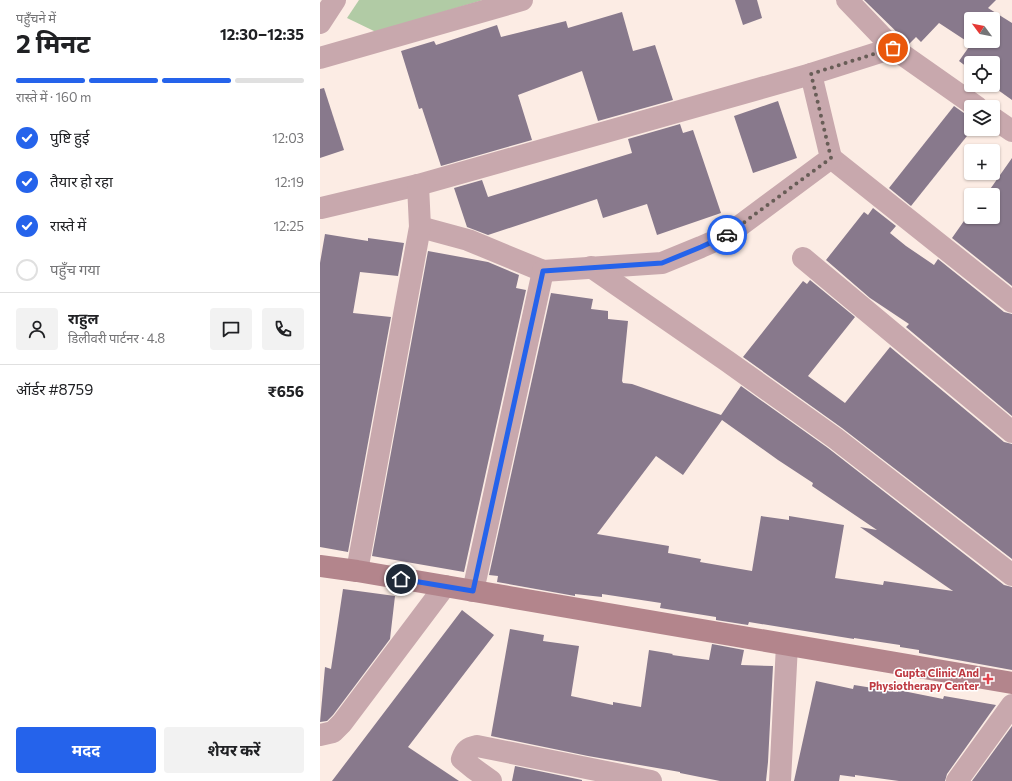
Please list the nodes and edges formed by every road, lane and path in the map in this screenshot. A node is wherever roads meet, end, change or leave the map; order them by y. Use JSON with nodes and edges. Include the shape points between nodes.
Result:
{"nodes":[{"id":1,"x":335,"y":0,"type":"edge"},
{"id":2,"x":522,"y":0,"type":"edge"},
{"id":3,"x":847,"y":0,"type":"edge"},
{"id":4,"x":320,"y":23,"type":"edge"},
{"id":5,"x":893,"y":48,"type":"junction"},
{"id":6,"x":320,"y":58,"type":"edge"},
{"id":7,"x":811,"y":74,"type":"junction"},
{"id":8,"x":967,"y":100,"type":"edge"},
{"id":9,"x":1000,"y":123,"type":"edge"},
{"id":10,"x":1012,"y":131,"type":"edge"},
{"id":11,"x":831,"y":158,"type":"junction"},
{"id":12,"x":418,"y":185,"type":"junction"},
{"id":13,"x":320,"y":208,"type":"edge"},
{"id":14,"x":320,"y":212,"type":"edge"},
{"id":15,"x":420,"y":228,"type":"junction"},
{"id":16,"x":803,"y":258,"type":"dead end"},
{"id":17,"x":591,"y":267,"type":"junction"},
{"id":18,"x":543,"y":271,"type":"junction"},
{"id":19,"x":1012,"y":302,"type":"edge"},
{"id":20,"x":1010,"y":426,"type":"edge"},
{"id":21,"x":320,"y":566,"type":"edge"},
{"id":22,"x":357,"y":571,"type":"junction"},
{"id":23,"x":1012,"y":575,"type":"edge"},
{"id":24,"x":445,"y":586,"type":"junction"},
{"id":25,"x":473,"y":591,"type":"junction"},
{"id":26,"x":787,"y":645,"type":"junction"},
{"id":27,"x":1012,"y":683,"type":"edge"},
{"id":28,"x":1012,"y":705,"type":"edge"},
{"id":29,"x":320,"y":735,"type":"edge"},
{"id":30,"x":491,"y":781,"type":"edge"},
{"id":31,"x":651,"y":781,"type":"edge"},
{"id":32,"x":780,"y":781,"type":"edge"},
{"id":33,"x":957,"y":781,"type":"edge"}],
"edges":[{"from":1,"to":4,"type":"street"},
{"from":2,"to":6,"type":"street"},
{"from":3,"to":5,"type":"street"},
{"from":5,"to":7,"type":"street"},
{"from":5,"to":8,"type":"street"},
{"from":7,"to":11,"type":"street"},
{"from":7,"to":12,"type":"street"},
{"from":9,"to":10,"type":"street"},
{"from":11,"to":17,"type":"street","via":[[726,236],[662,263]]},
{"from":11,"to":19,"type":"street"},
{"from":12,"to":13,"type":"street"},
{"from":12,"to":15,"type":"street"},
{"from":13,"to":14,"type":"street"},
{"from":15,"to":18,"type":"street","via":[[483,245]]},
{"from":15,"to":22,"type":"street"},
{"from":16,"to":20,"type":"street"},
{"from":17,"to":18,"type":"street"},
{"from":17,"to":23,"type":"street","via":[[835,438]]},
{"from":18,"to":25,"type":"street"},
{"from":21,"to":22,"type":"street"},
{"from":22,"to":24,"type":"street"},
{"from":24,"to":25,"type":"street"},
{"from":24,"to":29,"type":"street","via":[[342,723],[333,732]]},
{"from":25,"to":26,"type":"street"},
{"from":26,"to":27,"type":"street"},
{"from":26,"to":32,"type":"street"},
{"from":28,"to":33,"type":"street"},
{"from":30,"to":31,"type":"street","via":[[462,759],[469,747],[477,746]]}]}
